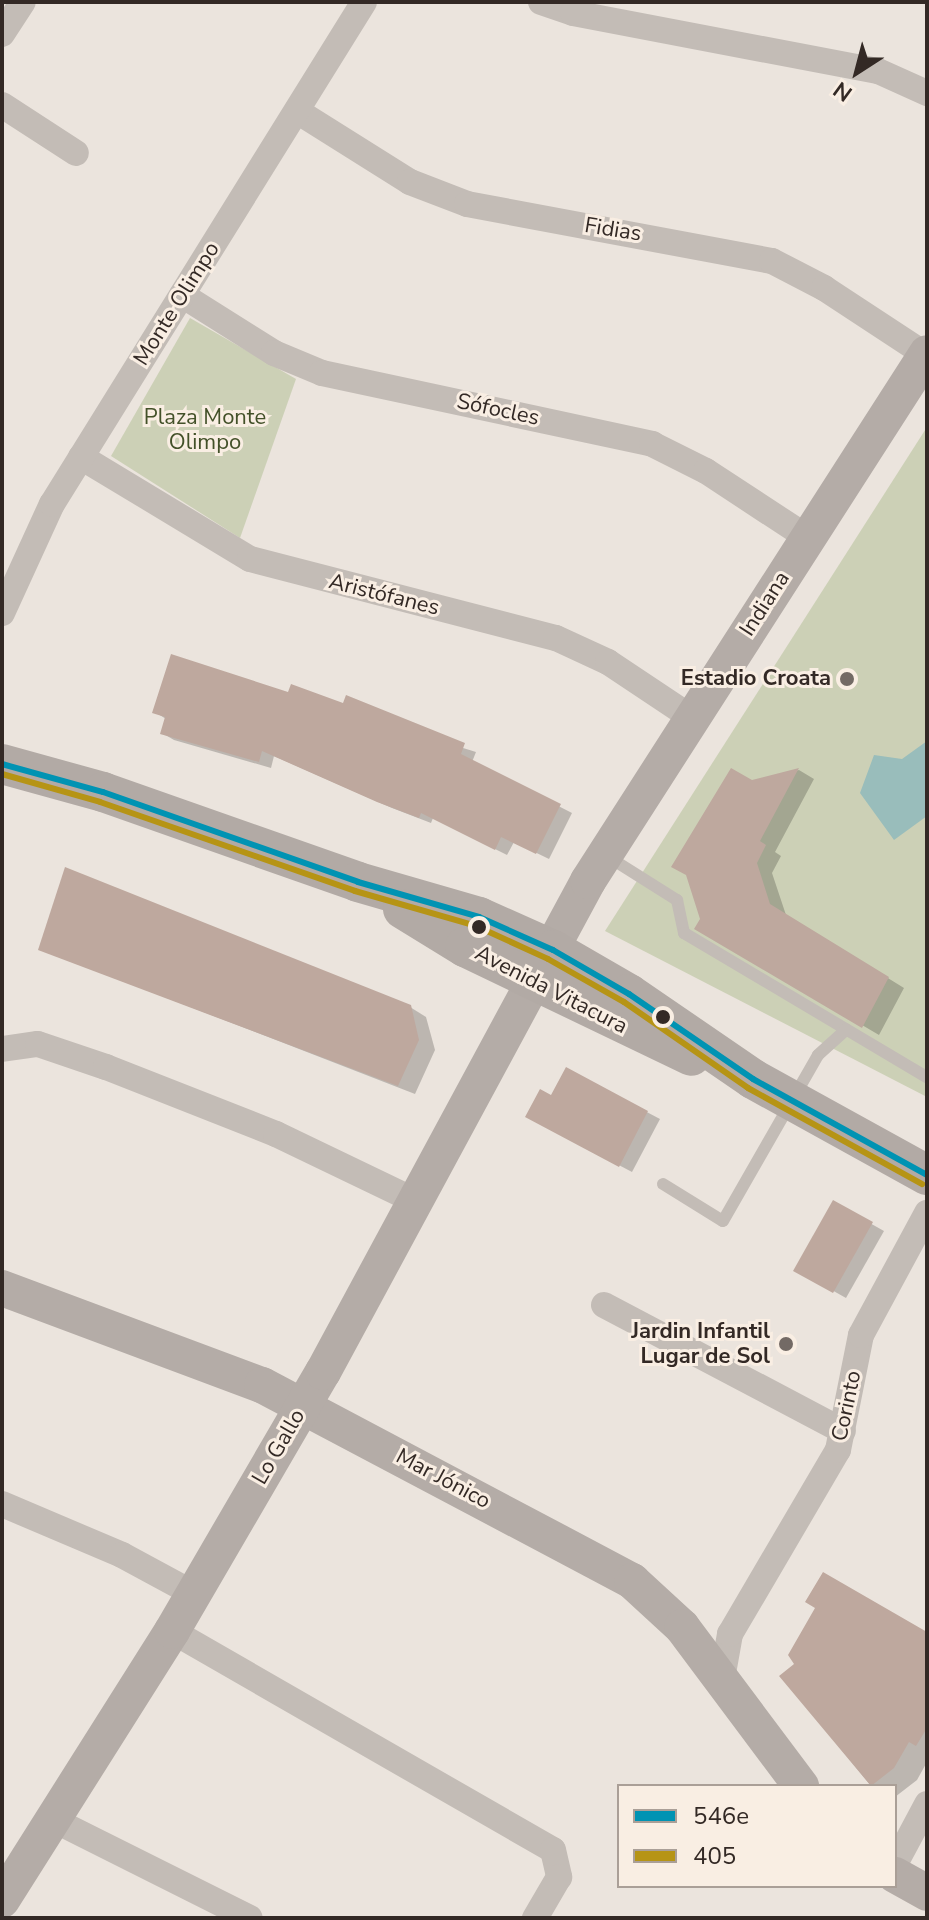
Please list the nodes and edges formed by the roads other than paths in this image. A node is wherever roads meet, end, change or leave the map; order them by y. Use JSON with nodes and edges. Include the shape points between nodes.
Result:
{"nodes":[{"id":1,"x":23,"y":2,"type":"edge"},
{"id":2,"x":364,"y":2,"type":"edge"},
{"id":3,"x":541,"y":2,"type":"edge"},
{"id":4,"x":2,"y":34,"type":"edge"},
{"id":5,"x":927,"y":93,"type":"edge"},
{"id":6,"x":2,"y":105,"type":"edge"},
{"id":7,"x":297,"y":111,"type":"junction"},
{"id":8,"x":76,"y":153,"type":"dead end"},
{"id":9,"x":182,"y":295,"type":"junction"},
{"id":10,"x":926,"y":354,"type":"edge"},
{"id":11,"x":81,"y":457,"type":"junction"},
{"id":12,"x":808,"y":538,"type":"junction"},
{"id":13,"x":2,"y":613,"type":"edge"},
{"id":14,"x":692,"y":718,"type":"junction"},
{"id":15,"x":2,"y":764,"type":"edge"},
{"id":16,"x":604,"y":854,"type":"junction"},
{"id":17,"x":545,"y":966,"type":"junction"},
{"id":18,"x":846,"y":1030,"type":"junction"},
{"id":19,"x":2,"y":1049,"type":"edge"},
{"id":20,"x":927,"y":1077,"type":"edge"},
{"id":21,"x":791,"y":1100,"type":"junction"},
{"id":22,"x":927,"y":1175,"type":"edge"},
{"id":23,"x":663,"y":1184,"type":"dead end"},
{"id":24,"x":417,"y":1202,"type":"junction"},
{"id":25,"x":927,"y":1213,"type":"edge"},
{"id":26,"x":2,"y":1288,"type":"edge"},
{"id":27,"x":604,"y":1305,"type":"dead end"},
{"id":28,"x":303,"y":1406,"type":"junction"},
{"id":29,"x":843,"y":1431,"type":"junction"},
{"id":30,"x":2,"y":1504,"type":"edge"},
{"id":31,"x":194,"y":1594,"type":"junction"},
{"id":32,"x":172,"y":1631,"type":"junction"},
{"id":33,"x":730,"y":1634,"type":"junction"},
{"id":34,"x":695,"y":1642,"type":"junction"},
{"id":35,"x":722,"y":1679,"type":"junction"},
{"id":36,"x":800,"y":1784,"type":"edge"},
{"id":37,"x":927,"y":1804,"type":"edge"},
{"id":38,"x":52,"y":1819,"type":"junction"},
{"id":39,"x":897,"y":1860,"type":"edge"},
{"id":40,"x":897,"y":1876,"type":"edge"},
{"id":41,"x":927,"y":1893,"type":"edge"},
{"id":42,"x":2,"y":1900,"type":"edge"},
{"id":43,"x":250,"y":1918,"type":"edge"},
{"id":44,"x":535,"y":1918,"type":"edge"}],
"edges":[{"from":1,"to":4,"type":"street"},
{"from":2,"to":7,"type":"street","name":"Monte Olimpo"},
{"from":3,"to":5,"type":"street","via":[[584,16],[878,71]]},
{"from":6,"to":8,"type":"street"},
{"from":7,"to":9,"type":"street","name":"Monte Olimpo"},
{"from":7,"to":10,"type":"street","name":"Fidias","via":[[410,182],[467,204],[772,261]]},
{"from":9,"to":11,"type":"street","name":"Monte Olimpo"},
{"from":9,"to":12,"type":"street","name":"Sófocles","via":[[274,353],[322,373],[652,444],[706,471]]},
{"from":10,"to":12,"type":"street","name":"Indiana"},
{"from":11,"to":13,"type":"street","name":"Monte Olimpo","via":[[31,540]]},
{"from":11,"to":14,"type":"street","name":"Aristófanes","via":[[250,559],[556,638],[608,662]]},
{"from":12,"to":14,"type":"street","name":"Indiana"},
{"from":14,"to":16,"type":"street","name":"Indiana"},
{"from":15,"to":17,"type":"main road","name":"Avenida Vitacura","via":[[217,829],[358,882],[465,947]]},
{"from":16,"to":17,"type":"street","name":"Indiana"},
{"from":16,"to":18,"type":"lane","via":[[677,900],[684,933]]},
{"from":17,"to":21,"type":"main road","name":"Avenida Vitacura","via":[[650,1040],[753,1079]]},
{"from":17,"to":24,"type":"street","name":"Lo Gallo"},
{"from":18,"to":20,"type":"lane"},
{"from":18,"to":21,"type":"lane","via":[[818,1055]]},
{"from":19,"to":24,"type":"street","via":[[38,1044],[106,1067],[276,1134]]},
{"from":21,"to":22,"type":"main road","name":"Avenida Vitacura"},
{"from":21,"to":23,"type":"lane","via":[[723,1221]]},
{"from":24,"to":28,"type":"street","name":"Lo Gallo"},
{"from":25,"to":29,"type":"street","name":"Corinto","via":[[861,1335]]},
{"from":26,"to":28,"type":"street","name":"Mar Jónico","via":[[176,1350]]},
{"from":27,"to":29,"type":"street"},
{"from":28,"to":31,"type":"street","name":"Lo Gallo"},
{"from":28,"to":34,"type":"street","name":"Mar Jónico","via":[[632,1581]]},
{"from":29,"to":33,"type":"street","name":"Corinto","via":[[838,1450]]},
{"from":30,"to":31,"type":"street","via":[[122,1555]]},
{"from":31,"to":32,"type":"street","name":"Lo Gallo"},
{"from":32,"to":38,"type":"street","name":"Lo Gallo"},
{"from":32,"to":44,"type":"street","via":[[553,1850],[559,1877]]},
{"from":33,"to":34,"type":"street"},
{"from":33,"to":35,"type":"street","name":"Corinto"},
{"from":34,"to":35,"type":"street","name":"Mar Jónico"},
{"from":35,"to":36,"type":"street","name":"Mar Jónico"},
{"from":37,"to":39,"type":"street"},
{"from":38,"to":42,"type":"street","name":"Lo Gallo"},
{"from":38,"to":43,"type":"street"},
{"from":40,"to":41,"type":"street"}]}
